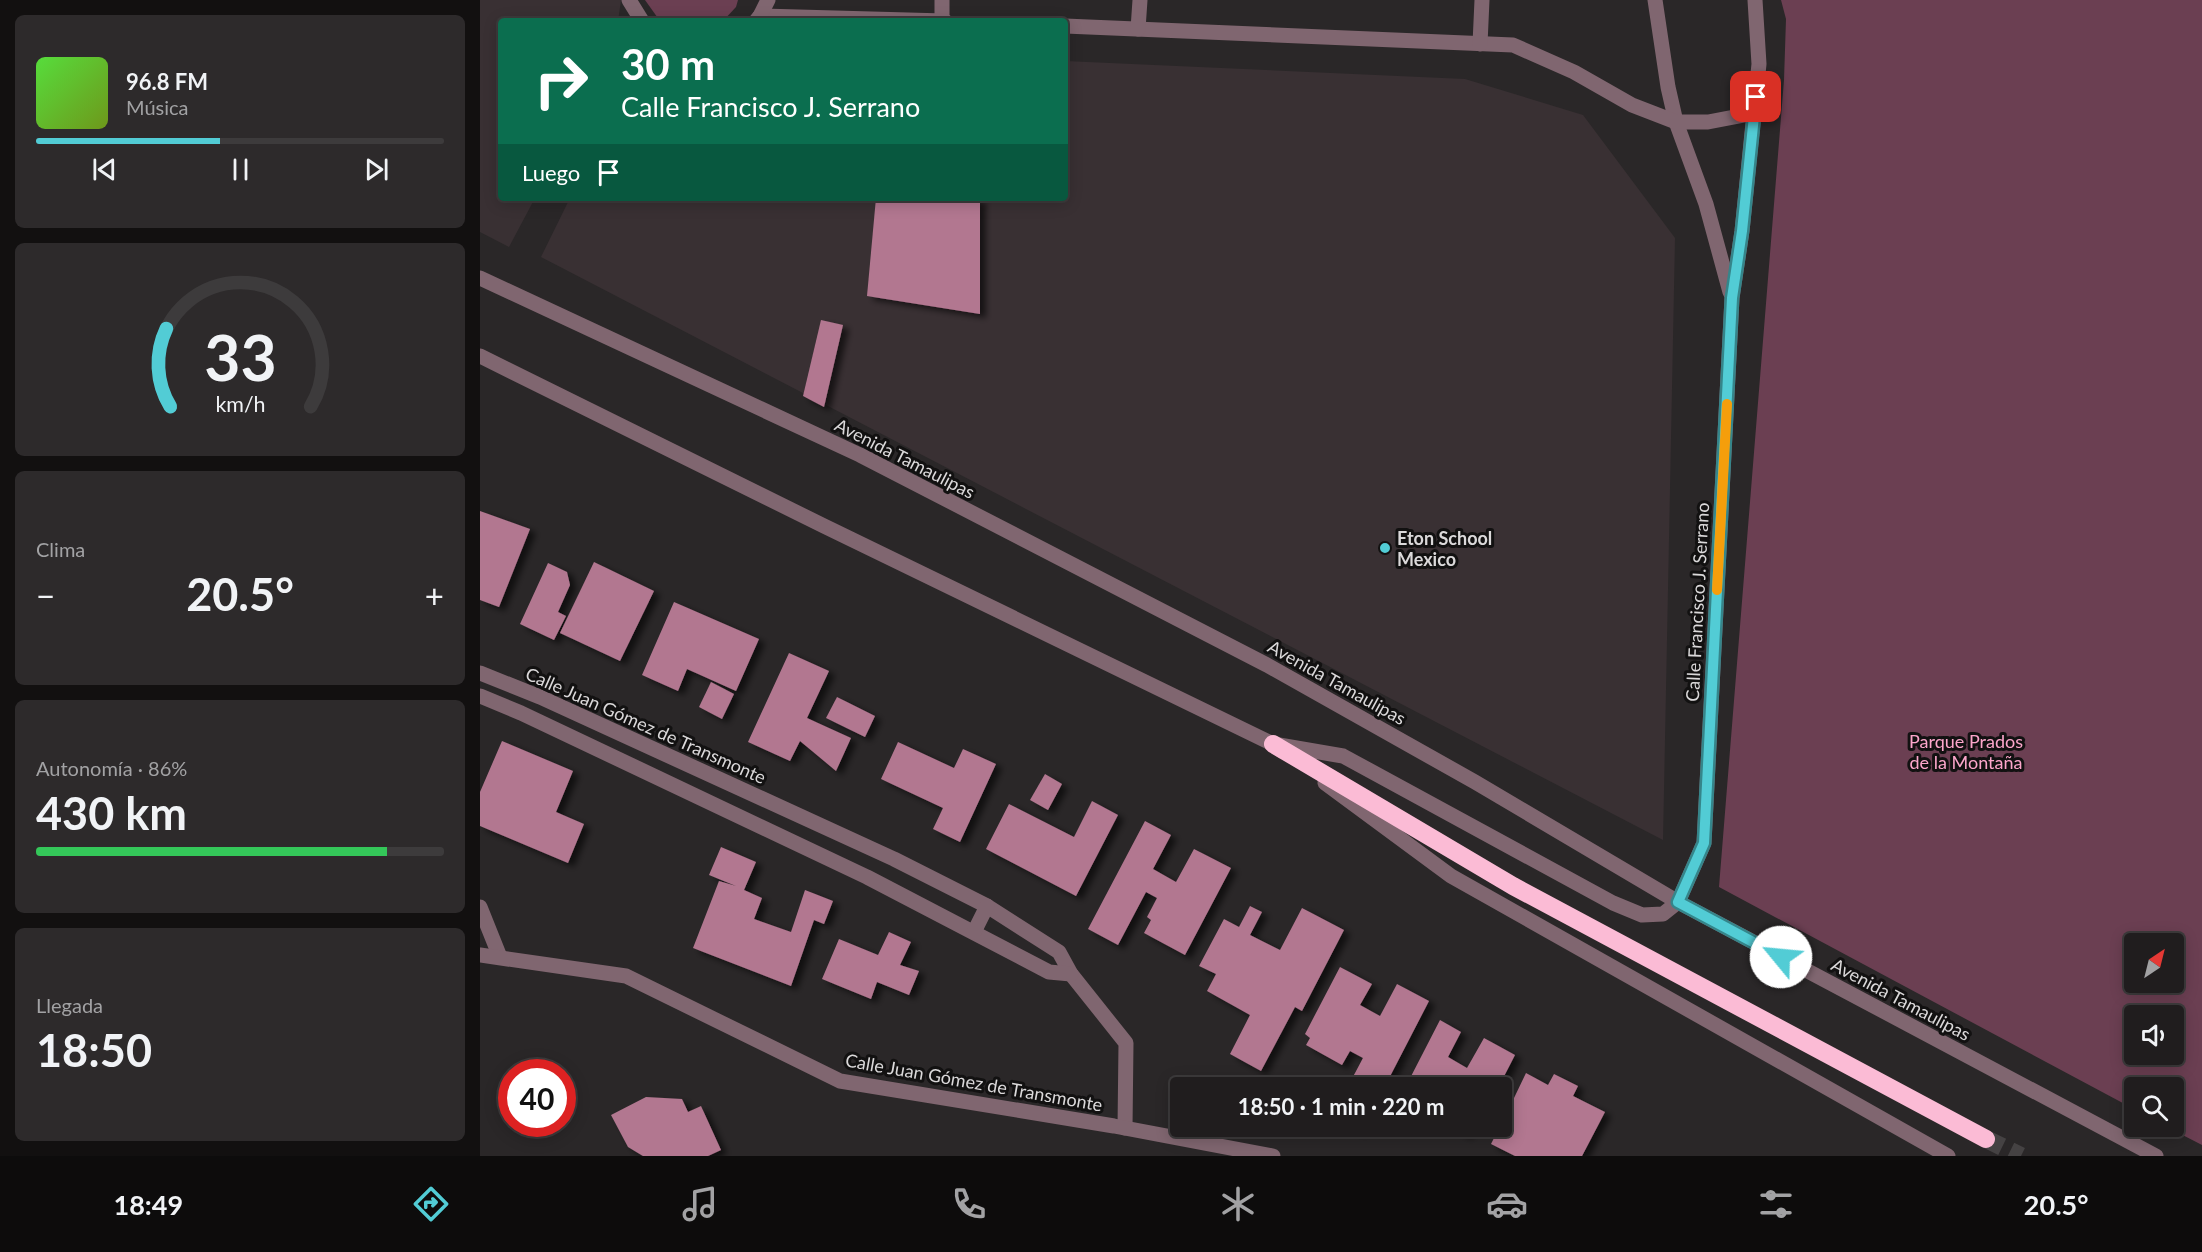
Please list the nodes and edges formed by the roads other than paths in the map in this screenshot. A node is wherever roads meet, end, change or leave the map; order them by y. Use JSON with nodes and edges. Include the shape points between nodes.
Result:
{"nodes":[{"id":1,"x":629,"y":0,"type":"edge"},
{"id":2,"x":768,"y":0,"type":"edge"},
{"id":3,"x":942,"y":0,"type":"edge"},
{"id":4,"x":1140,"y":0,"type":"edge"},
{"id":5,"x":1482,"y":0,"type":"edge"},
{"id":6,"x":1655,"y":0,"type":"edge"},
{"id":7,"x":1755,"y":0,"type":"edge"},
{"id":8,"x":640,"y":18,"type":"edge"},
{"id":9,"x":759,"y":18,"type":"edge"},
{"id":10,"x":944,"y":18,"type":"edge"},
{"id":11,"x":1068,"y":26,"type":"edge"},
{"id":12,"x":1138,"y":29,"type":"junction"},
{"id":13,"x":1480,"y":44,"type":"junction"},
{"id":14,"x":1755,"y":113,"type":"junction"},
{"id":15,"x":1676,"y":122,"type":"junction"},
{"id":16,"x":480,"y":278,"type":"edge"},
{"id":17,"x":1732,"y":298,"type":"junction"},
{"id":18,"x":480,"y":356,"type":"edge"},
{"id":19,"x":480,"y":673,"type":"edge"},
{"id":20,"x":480,"y":696,"type":"edge"},
{"id":21,"x":1273,"y":744,"type":"junction"},
{"id":22,"x":1678,"y":902,"type":"junction"},
{"id":23,"x":987,"y":906,"type":"junction"},
{"id":24,"x":480,"y":907,"type":"edge"},
{"id":25,"x":974,"y":933,"type":"junction"},
{"id":26,"x":480,"y":955,"type":"edge"},
{"id":27,"x":500,"y":957,"type":"junction"},
{"id":28,"x":1071,"y":974,"type":"junction"},
{"id":29,"x":1125,"y":1128,"type":"junction"},
{"id":30,"x":1986,"y":1139,"type":"tunnel mouth"},
{"id":31,"x":1273,"y":1156,"type":"edge"},
{"id":32,"x":1948,"y":1156,"type":"edge"},
{"id":33,"x":2156,"y":1156,"type":"edge"}],
"edges":[{"from":1,"to":8,"type":"street"},
{"from":2,"to":9,"type":"street"},
{"from":3,"to":10,"type":"street"},
{"from":4,"to":12,"type":"street"},
{"from":5,"to":13,"type":"street"},
{"from":6,"to":15,"type":"street","name":"Calle Francisco J. Serrano"},
{"from":7,"to":14,"type":"street","name":"Calle Francisco J. Serrano","via":[[1759,64]]},
{"from":11,"to":12,"type":"street"},
{"from":12,"to":13,"type":"street"},
{"from":13,"to":15,"type":"street","via":[[1513,45],[1574,72],[1632,105]]},
{"from":14,"to":15,"type":"street","via":[[1708,122]]},
{"from":14,"to":17,"type":"street","name":"Calle Francisco J. Serrano"},
{"from":15,"to":17,"type":"street","name":"Calle Francisco J. Serrano","via":[[1706,204]]},
{"from":16,"to":22,"type":"street","name":"Avenida Tamaulipas","via":[[860,455],[1267,664]]},
{"from":17,"to":22,"type":"street","name":"Calle Francisco J. Serrano","via":[[1704,843]]},
{"from":18,"to":21,"type":"street"},
{"from":19,"to":23,"type":"street","name":"Calle Juan Gómez de Transmonte","via":[[540,697]]},
{"from":20,"to":25,"type":"street","via":[[867,877]]},
{"from":21,"to":22,"type":"street","via":[[1342,756],[1642,915],[1663,914]]},
{"from":21,"to":30,"type":"highway","via":[[1513,886]]},
{"from":21,"to":32,"type":"street","via":[[1451,876]]},
{"from":22,"to":33,"type":"street","name":"Avenida Tamaulipas"},
{"from":23,"to":25,"type":"street"},
{"from":23,"to":28,"type":"street","name":"Calle Juan Gómez de Transmonte","via":[[1059,952]]},
{"from":24,"to":27,"type":"street"},
{"from":25,"to":28,"type":"street","via":[[1049,972]]},
{"from":26,"to":27,"type":"street","name":"Calle Juan Gómez de Transmonte"},
{"from":27,"to":29,"type":"street","name":"Calle Juan Gómez de Transmonte","via":[[626,976],[840,1081]]},
{"from":28,"to":29,"type":"street","name":"Calle Juan Gómez de Transmonte","via":[[1126,1043]]},
{"from":29,"to":31,"type":"street","name":"Calle Juan Gómez de Transmonte"}]}
